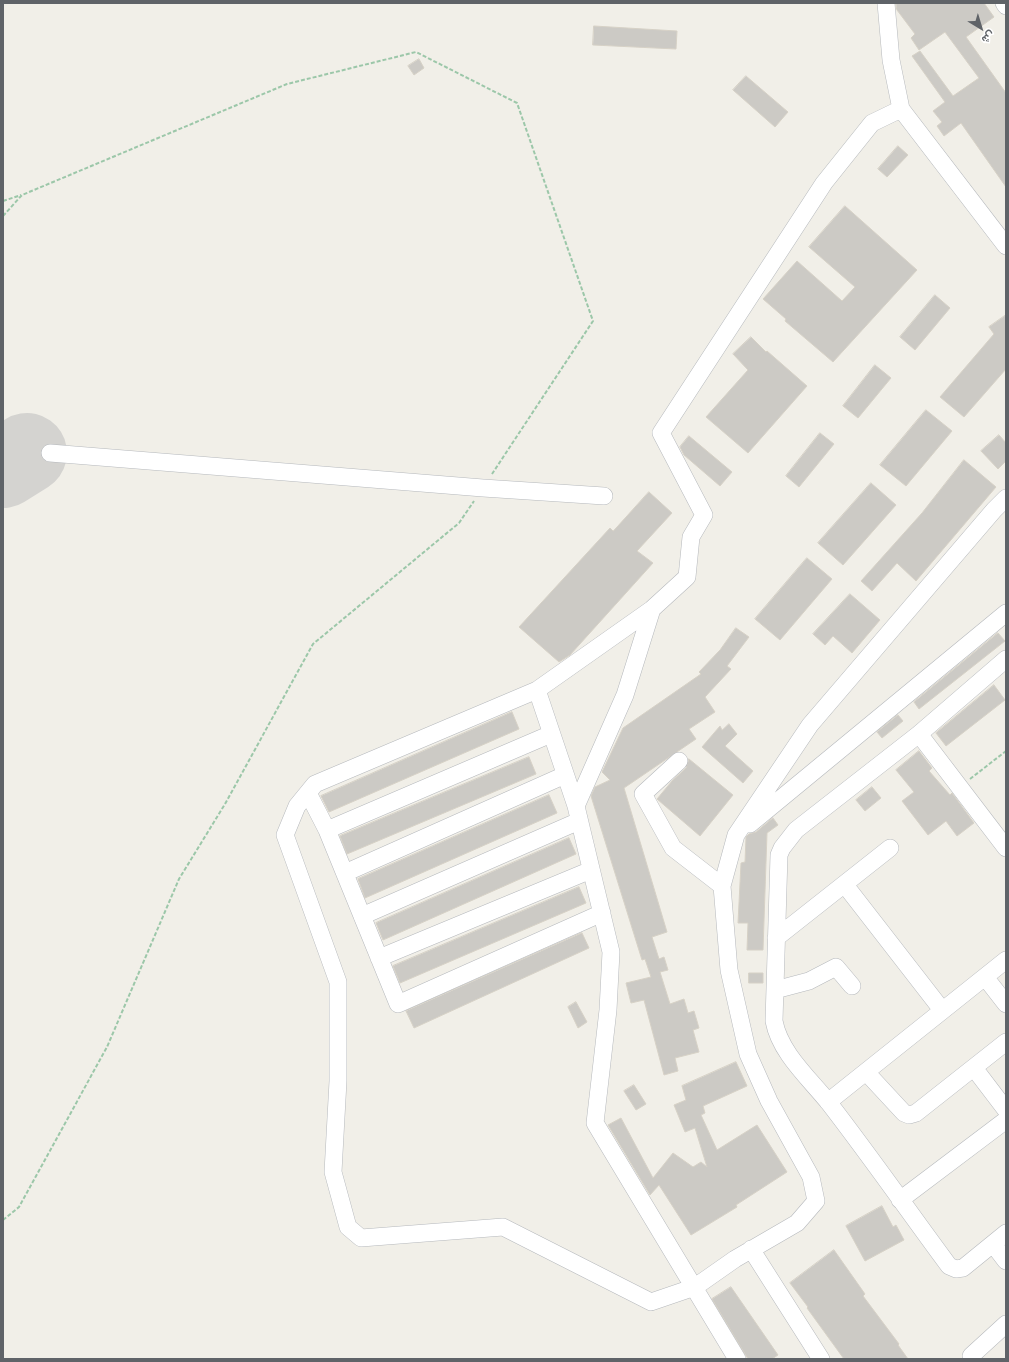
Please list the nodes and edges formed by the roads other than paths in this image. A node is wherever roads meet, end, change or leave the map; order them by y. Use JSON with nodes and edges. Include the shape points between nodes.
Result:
{"nodes":[{"id":1,"x":886,"y":3,"type":"edge"},
{"id":2,"x":1004,"y":3,"type":"edge"},
{"id":3,"x":1006,"y":6,"type":"edge"},
{"id":4,"x":901,"y":109,"type":"junction"},
{"id":5,"x":1006,"y":246,"type":"edge"},
{"id":6,"x":50,"y":453,"type":"dead end"},
{"id":7,"x":604,"y":496,"type":"dead end"},
{"id":8,"x":1006,"y":498,"type":"edge"},
{"id":9,"x":652,"y":609,"type":"junction"},
{"id":10,"x":1006,"y":613,"type":"edge"},
{"id":11,"x":1006,"y":659,"type":"edge"},
{"id":12,"x":536,"y":690,"type":"junction"},
{"id":13,"x":551,"y":734,"type":"junction"},
{"id":14,"x":918,"y":734,"type":"junction"},
{"id":15,"x":679,"y":761,"type":"dead end"},
{"id":16,"x":565,"y":775,"type":"junction"},
{"id":17,"x":308,"y":793,"type":"junction"},
{"id":18,"x":578,"y":814,"type":"junction"},
{"id":19,"x":327,"y":830,"type":"junction"},
{"id":20,"x":736,"y":835,"type":"junction"},
{"id":21,"x":890,"y":848,"type":"dead end"},
{"id":22,"x":1006,"y":848,"type":"edge"},
{"id":23,"x":591,"y":870,"type":"junction"},
{"id":24,"x":345,"y":873,"type":"junction"},
{"id":25,"x":845,"y":885,"type":"junction"},
{"id":26,"x":722,"y":886,"type":"junction"},
{"id":27,"x":602,"y":913,"type":"junction"},
{"id":28,"x":362,"y":916,"type":"junction"},
{"id":29,"x":776,"y":938,"type":"junction"},
{"id":30,"x":379,"y":958,"type":"junction"},
{"id":31,"x":1006,"y":960,"type":"edge"},
{"id":32,"x":985,"y":976,"type":"junction"},
{"id":33,"x":852,"y":986,"type":"dead end"},
{"id":34,"x":775,"y":990,"type":"junction"},
{"id":35,"x":1006,"y":1004,"type":"edge"},
{"id":36,"x":942,"y":1010,"type":"junction"},
{"id":37,"x":1006,"y":1042,"type":"edge"},
{"id":38,"x":974,"y":1068,"type":"junction"},
{"id":39,"x":866,"y":1072,"type":"junction"},
{"id":40,"x":828,"y":1102,"type":"junction"},
{"id":41,"x":1006,"y":1110,"type":"edge"},
{"id":42,"x":1006,"y":1120,"type":"edge"},
{"id":43,"x":900,"y":1200,"type":"junction"},
{"id":44,"x":1006,"y":1233,"type":"edge"},
{"id":45,"x":993,"y":1244,"type":"junction"},
{"id":46,"x":751,"y":1249,"type":"junction"},
{"id":47,"x":1006,"y":1261,"type":"edge"},
{"id":48,"x":695,"y":1287,"type":"junction"},
{"id":49,"x":1006,"y":1324,"type":"edge"},
{"id":50,"x":971,"y":1356,"type":"dead end"},
{"id":51,"x":737,"y":1359,"type":"edge"},
{"id":52,"x":821,"y":1359,"type":"edge"}],
"edges":[{"from":1,"to":4,"type":"street","via":[[891,60]]},
{"from":2,"to":3,"type":"street"},
{"from":4,"to":5,"type":"street"},
{"from":4,"to":9,"type":"street","via":[[872,123],[824,183],[662,433],[704,515],[691,537],[687,577]]},
{"from":6,"to":7,"type":"street"},
{"from":8,"to":20,"type":"street","via":[[810,725]]},
{"from":9,"to":12,"type":"street"},
{"from":9,"to":18,"type":"street","via":[[625,695]]},
{"from":10,"to":20,"type":"street"},
{"from":11,"to":14,"type":"street"},
{"from":12,"to":13,"type":"street"},
{"from":12,"to":17,"type":"street","via":[[315,784]]},
{"from":13,"to":16,"type":"street"},
{"from":13,"to":19,"type":"street"},
{"from":14,"to":22,"type":"street"},
{"from":14,"to":29,"type":"street","via":[[796,830],[782,848],[779,855]]},
{"from":15,"to":26,"type":"street","via":[[643,794],[673,848]]},
{"from":16,"to":18,"type":"street"},
{"from":16,"to":24,"type":"street"},
{"from":17,"to":19,"type":"street"},
{"from":17,"to":48,"type":"street","via":[[297,806],[285,835],[338,982],[338,1080],[333,1172],[348,1227],[361,1238],[503,1227],[651,1302]]},
{"from":18,"to":23,"type":"street"},
{"from":18,"to":28,"type":"street"},
{"from":19,"to":24,"type":"street"},
{"from":20,"to":26,"type":"street"},
{"from":21,"to":25,"type":"street"},
{"from":23,"to":27,"type":"street"},
{"from":23,"to":30,"type":"street"},
{"from":24,"to":28,"type":"street"},
{"from":25,"to":29,"type":"street"},
{"from":25,"to":36,"type":"street"},
{"from":26,"to":46,"type":"street","via":[[729,970],[748,1054],[769,1100],[811,1177],[816,1201],[797,1223]]},
{"from":27,"to":30,"type":"street","via":[[398,1004]]},
{"from":27,"to":48,"type":"street","via":[[611,952],[608,1010],[595,1123]]},
{"from":28,"to":30,"type":"street"},
{"from":29,"to":34,"type":"street"},
{"from":31,"to":32,"type":"street"},
{"from":32,"to":35,"type":"street"},
{"from":32,"to":36,"type":"street"},
{"from":33,"to":34,"type":"street","via":[[836,967],[809,981]]},
{"from":34,"to":40,"type":"street","via":[[774,1021],[779,1039]]},
{"from":36,"to":39,"type":"street"},
{"from":37,"to":38,"type":"street"},
{"from":38,"to":39,"type":"street","via":[[916,1113],[909,1115],[904,1113]]},
{"from":38,"to":41,"type":"street"},
{"from":39,"to":40,"type":"street"},
{"from":40,"to":43,"type":"street"},
{"from":42,"to":43,"type":"street"},
{"from":43,"to":45,"type":"street","via":[[949,1266],[963,1268]]},
{"from":44,"to":45,"type":"street"},
{"from":45,"to":47,"type":"street"},
{"from":46,"to":48,"type":"street"},
{"from":46,"to":52,"type":"street"},
{"from":48,"to":51,"type":"street"},
{"from":49,"to":50,"type":"street"}]}
